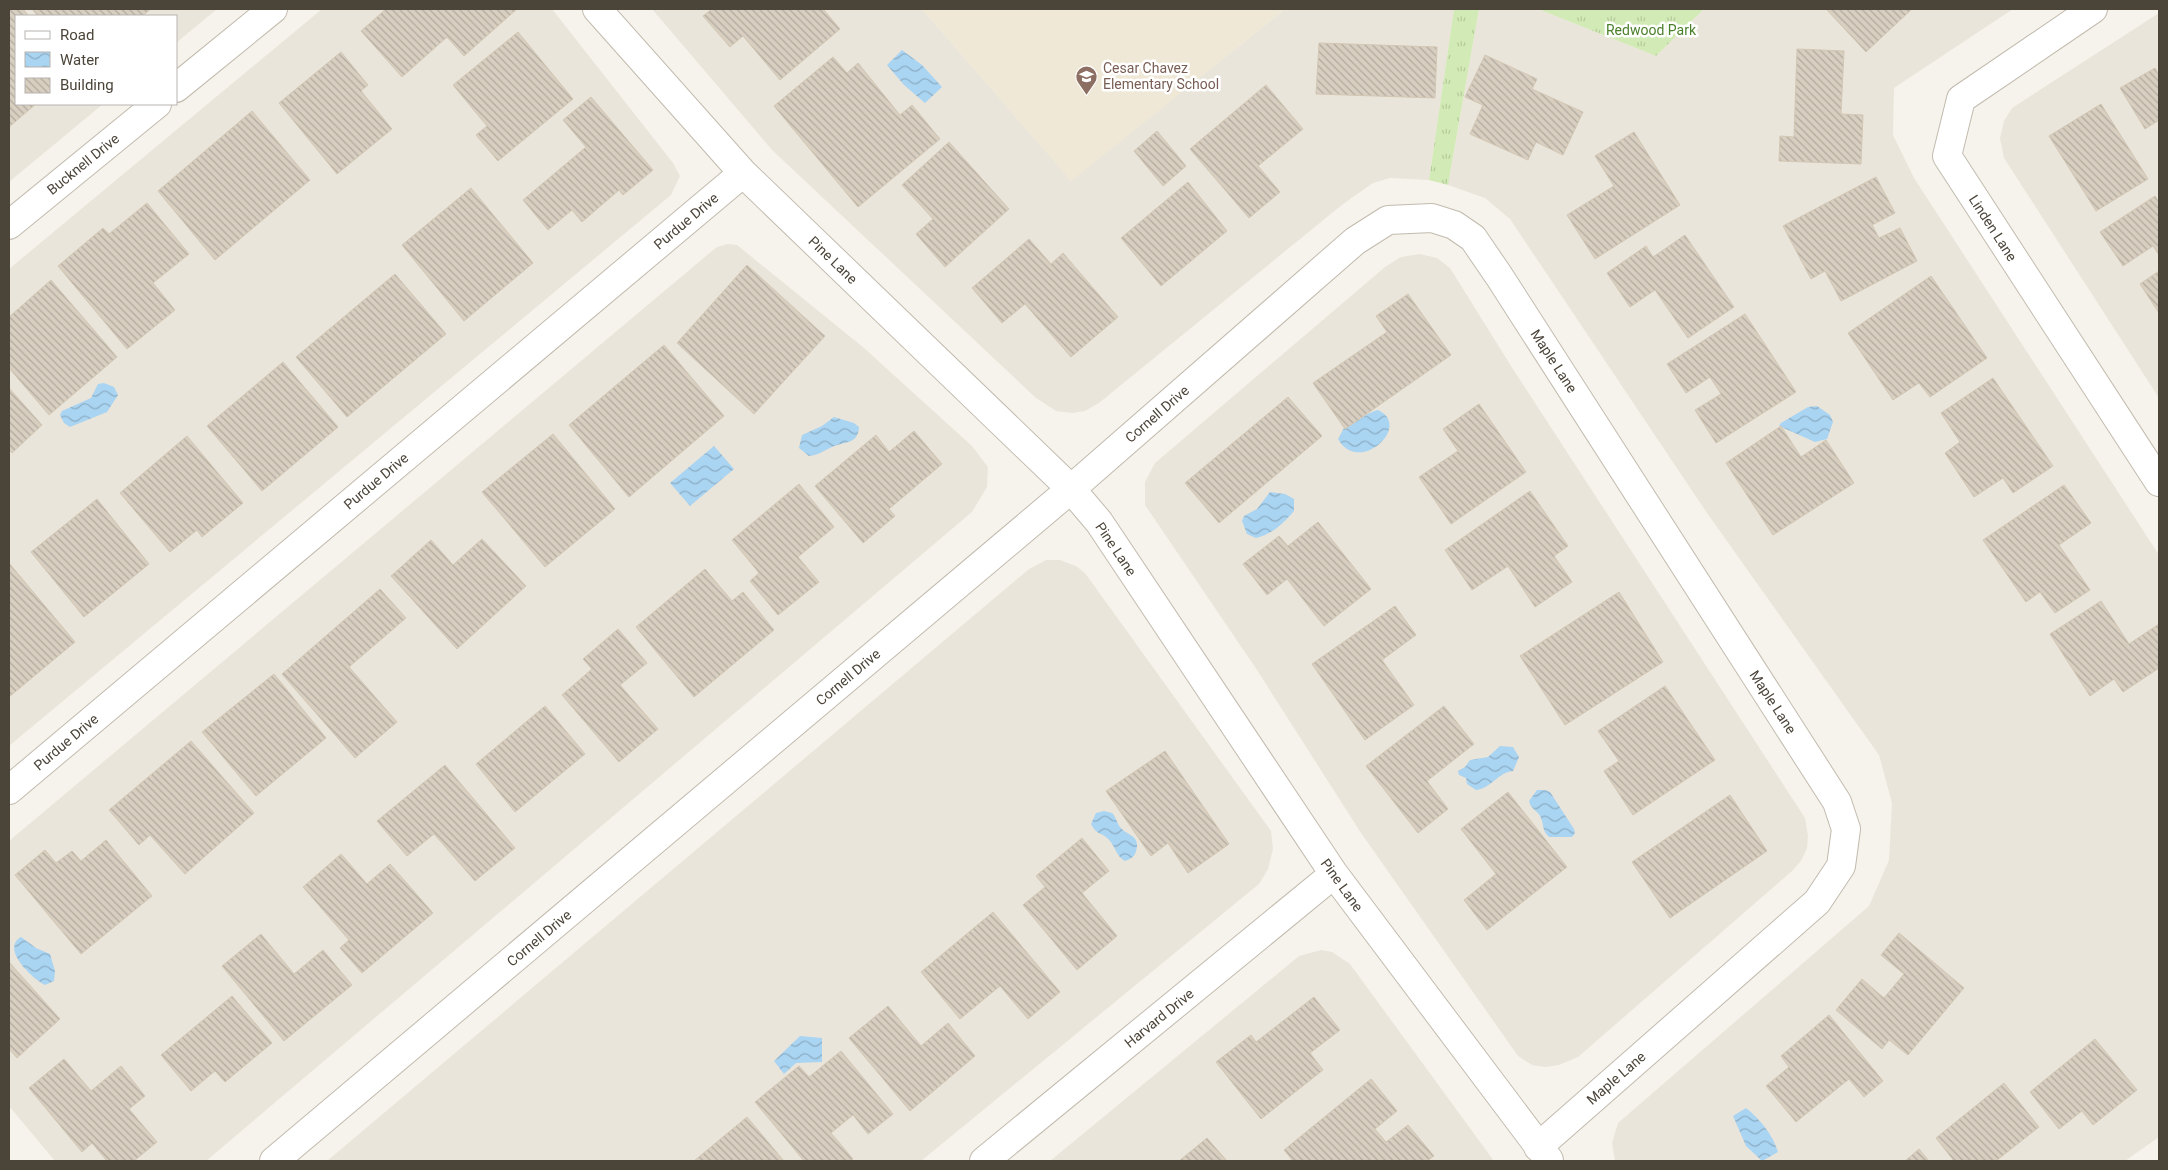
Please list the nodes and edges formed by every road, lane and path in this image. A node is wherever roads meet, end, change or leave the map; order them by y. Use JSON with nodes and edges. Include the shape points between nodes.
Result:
{"nodes":[{"id":1,"x":273,"y":9,"type":"edge"},
{"id":2,"x":597,"y":9,"type":"edge"},
{"id":3,"x":2093,"y":9,"type":"edge"},
{"id":4,"x":178,"y":86,"type":"edge"},
{"id":5,"x":156,"y":105,"type":"edge"},
{"id":6,"x":743,"y":173,"type":"junction"},
{"id":7,"x":1432,"y":218,"type":"joint"},
{"id":8,"x":9,"y":225,"type":"edge"},
{"id":9,"x":2159,"y":482,"type":"edge"},
{"id":10,"x":1071,"y":489,"type":"junction"},
{"id":11,"x":9,"y":790,"type":"edge"},
{"id":12,"x":1334,"y":874,"type":"junction"},
{"id":13,"x":1544,"y":1154,"type":"edge"},
{"id":14,"x":274,"y":1161,"type":"edge"},
{"id":15,"x":984,"y":1161,"type":"edge"}],
"edges":[{"from":1,"to":4,"type":"street"},
{"from":2,"to":6,"type":"street","name":"Pine Lane"},
{"from":3,"to":9,"type":"street","name":"Linden Lane","via":[[1961,99],[1947,156]]},
{"from":5,"to":8,"type":"street","name":"Bucknell Drive"},
{"from":6,"to":10,"type":"street","name":"Pine Lane"},
{"from":6,"to":11,"type":"street","name":"Purdue Drive"},
{"from":7,"to":10,"type":"street","name":"Cornell Drive","via":[[1388,220],[1355,241]]},
{"from":7,"to":13,"type":"street","name":"Maple Lane","via":[[1454,225],[1473,238],[1500,276],[1837,802],[1846,829],[1841,866],[1817,902]]},
{"from":10,"to":12,"type":"street","name":"Pine Lane","via":[[1099,522]]},
{"from":10,"to":14,"type":"street","name":"Cornell Drive"},
{"from":12,"to":13,"type":"street","name":"Pine Lane"},
{"from":12,"to":15,"type":"street","name":"Harvard Drive"}]}
